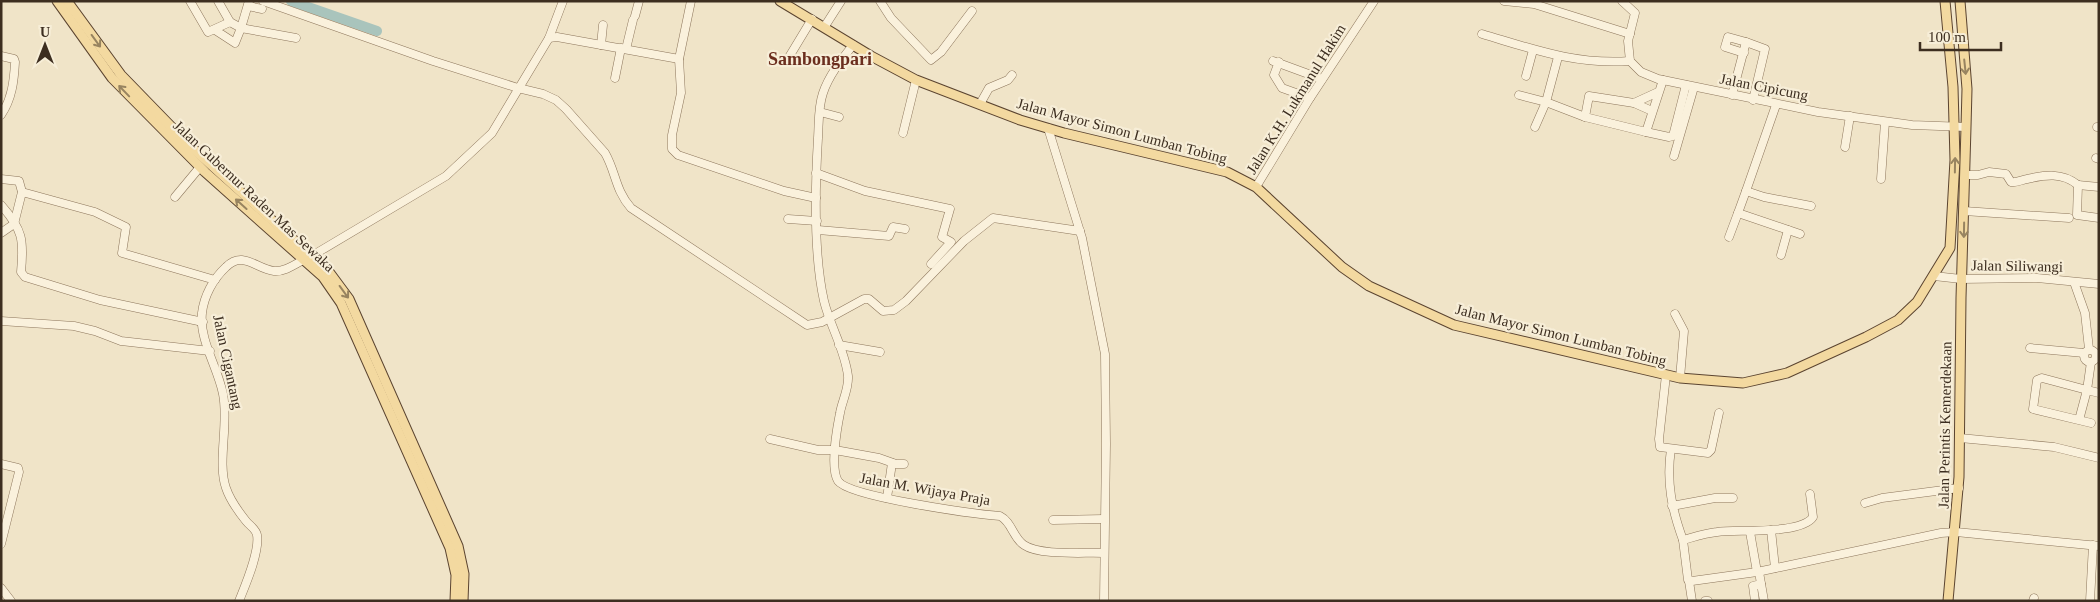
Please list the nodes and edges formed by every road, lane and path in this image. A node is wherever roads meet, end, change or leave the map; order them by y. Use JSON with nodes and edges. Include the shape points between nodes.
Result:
{"nodes":[{"id":1,"x":57,"y":1,"type":"edge"},
{"id":2,"x":68,"y":1,"type":"edge"},
{"id":3,"x":190,"y":1,"type":"edge"},
{"id":4,"x":218,"y":1,"type":"edge"},
{"id":5,"x":563,"y":1,"type":"edge"},
{"id":6,"x":639,"y":1,"type":"edge"},
{"id":7,"x":691,"y":1,"type":"edge"},
{"id":8,"x":780,"y":1,"type":"edge"},
{"id":9,"x":842,"y":1,"type":"edge"},
{"id":10,"x":880,"y":1,"type":"edge"},
{"id":11,"x":1374,"y":1,"type":"edge"},
{"id":12,"x":1504,"y":1,"type":"edge"},
{"id":13,"x":1622,"y":1,"type":"edge"},
{"id":14,"x":1945,"y":1,"type":"edge"},
{"id":15,"x":1960,"y":1,"type":"edge"},
{"id":16,"x":248,"y":4,"type":"edge"},
{"id":17,"x":262,"y":5,"type":"edge"},
{"id":18,"x":972,"y":11,"type":"dead end"},
{"id":19,"x":1961,"y":13,"type":"junction"},
{"id":20,"x":1946,"y":14,"type":"junction"},
{"id":21,"x":812,"y":19,"type":"junction"},
{"id":22,"x":230,"y":22,"type":"junction"},
{"id":23,"x":603,"y":25,"type":"dead end"},
{"id":24,"x":824,"y":26,"type":"junction"},
{"id":25,"x":241,"y":28,"type":"junction"},
{"id":26,"x":215,"y":30,"type":"junction"},
{"id":27,"x":1482,"y":34,"type":"dead end"},
{"id":28,"x":1630,"y":34,"type":"junction"},
{"id":29,"x":296,"y":38,"type":"dead end"},
{"id":30,"x":549,"y":38,"type":"junction"},
{"id":31,"x":1746,"y":42,"type":"junction"},
{"id":32,"x":601,"y":45,"type":"junction"},
{"id":33,"x":853,"y":45,"type":"junction"},
{"id":34,"x":623,"y":49,"type":"junction"},
{"id":35,"x":1533,"y":50,"type":"junction"},
{"id":36,"x":1744,"y":53,"type":"junction"},
{"id":37,"x":1,"y":56,"type":"edge"},
{"id":38,"x":1558,"y":57,"type":"junction"},
{"id":39,"x":789,"y":58,"type":"dead end"},
{"id":40,"x":679,"y":59,"type":"junction"},
{"id":41,"x":1630,"y":61,"type":"junction"},
{"id":42,"x":1012,"y":75,"type":"dead end"},
{"id":43,"x":1526,"y":76,"type":"dead end"},
{"id":44,"x":615,"y":78,"type":"dead end"},
{"id":45,"x":1322,"y":79,"type":"junction"},
{"id":46,"x":916,"y":80,"type":"junction"},
{"id":47,"x":1663,"y":80,"type":"junction"},
{"id":48,"x":1690,"y":86,"type":"junction"},
{"id":49,"x":518,"y":88,"type":"junction"},
{"id":50,"x":1658,"y":92,"type":"junction"},
{"id":51,"x":1519,"y":95,"type":"dead end"},
{"id":52,"x":1732,"y":95,"type":"junction"},
{"id":53,"x":1310,"y":98,"type":"junction"},
{"id":54,"x":1753,"y":100,"type":"junction"},
{"id":55,"x":1546,"y":102,"type":"junction"},
{"id":56,"x":1634,"y":103,"type":"junction"},
{"id":57,"x":980,"y":104,"type":"junction"},
{"id":58,"x":1776,"y":105,"type":"junction"},
{"id":59,"x":1652,"y":111,"type":"junction"},
{"id":60,"x":820,"y":112,"type":"junction"},
{"id":61,"x":1,"y":115,"type":"edge"},
{"id":62,"x":1850,"y":116,"type":"junction"},
{"id":63,"x":840,"y":117,"type":"dead end"},
{"id":64,"x":1585,"y":117,"type":"junction"},
{"id":65,"x":1885,"y":122,"type":"junction"},
{"id":66,"x":1966,"y":126,"type":"junction"},
{"id":67,"x":1535,"y":127,"type":"dead end"},
{"id":68,"x":1048,"y":128,"type":"junction"},
{"id":69,"x":1953,"y":128,"type":"junction"},
{"id":70,"x":1646,"y":132,"type":"junction"},
{"id":71,"x":903,"y":133,"type":"dead end"},
{"id":72,"x":1845,"y":147,"type":"dead end"},
{"id":73,"x":1674,"y":156,"type":"dead end"},
{"id":74,"x":200,"y":167,"type":"junction"},
{"id":75,"x":816,"y":173,"type":"junction"},
{"id":76,"x":1965,"y":175,"type":"junction"},
{"id":77,"x":1,"y":179,"type":"edge"},
{"id":78,"x":1881,"y":179,"type":"dead end"},
{"id":79,"x":225,"y":184,"type":"junction"},
{"id":80,"x":2078,"y":185,"type":"junction"},
{"id":81,"x":1256,"y":187,"type":"junction"},
{"id":82,"x":2099,"y":187,"type":"edge"},
{"id":83,"x":1746,"y":190,"type":"junction"},
{"id":84,"x":22,"y":192,"type":"junction"},
{"id":85,"x":175,"y":197,"type":"dead end"},
{"id":86,"x":816,"y":198,"type":"junction"},
{"id":87,"x":1,"y":205,"type":"edge"},
{"id":88,"x":1812,"y":206,"type":"dead end"},
{"id":89,"x":1964,"y":211,"type":"junction"},
{"id":90,"x":1738,"y":213,"type":"junction"},
{"id":91,"x":2069,"y":218,"type":"dead end"},
{"id":92,"x":2099,"y":218,"type":"edge"},
{"id":93,"x":788,"y":219,"type":"dead end"},
{"id":94,"x":817,"y":221,"type":"junction"},
{"id":95,"x":14,"y":224,"type":"junction"},
{"id":96,"x":905,"y":229,"type":"dead end"},
{"id":97,"x":818,"y":230,"type":"junction"},
{"id":98,"x":1788,"y":230,"type":"junction"},
{"id":99,"x":1080,"y":231,"type":"junction"},
{"id":100,"x":1,"y":232,"type":"edge"},
{"id":101,"x":1800,"y":234,"type":"dead end"},
{"id":102,"x":1730,"y":237,"type":"dead end"},
{"id":103,"x":1950,"y":248,"type":"junction"},
{"id":104,"x":1963,"y":249,"type":"junction"},
{"id":105,"x":1781,"y":256,"type":"dead end"},
{"id":106,"x":306,"y":258,"type":"junction"},
{"id":107,"x":938,"y":261,"type":"junction"},
{"id":108,"x":198,"y":264,"type":"dead end"},
{"id":109,"x":194,"y":273,"type":"junction"},
{"id":110,"x":1934,"y":276,"type":"junction"},
{"id":111,"x":1961,"y":279,"type":"junction"},
{"id":112,"x":215,"y":280,"type":"junction"},
{"id":113,"x":2074,"y":282,"type":"junction"},
{"id":114,"x":2099,"y":284,"type":"edge"},
{"id":115,"x":1675,"y":314,"type":"dead end"},
{"id":116,"x":829,"y":316,"type":"junction"},
{"id":117,"x":1,"y":321,"type":"edge"},
{"id":118,"x":203,"y":322,"type":"junction"},
{"id":119,"x":839,"y":346,"type":"junction"},
{"id":120,"x":2030,"y":348,"type":"dead end"},
{"id":121,"x":210,"y":351,"type":"junction"},
{"id":122,"x":2086,"y":351,"type":"junction"},
{"id":123,"x":880,"y":352,"type":"dead end"},
{"id":124,"x":369,"y":355,"type":"junction"},
{"id":125,"x":2095,"y":359,"type":"edge"},
{"id":126,"x":1666,"y":375,"type":"junction"},
{"id":127,"x":1680,"y":378,"type":"junction"},
{"id":128,"x":2088,"y":390,"type":"junction"},
{"id":129,"x":2099,"y":393,"type":"edge"},
{"id":130,"x":1719,"y":413,"type":"dead end"},
{"id":131,"x":2079,"y":420,"type":"junction"},
{"id":132,"x":2091,"y":424,"type":"dead end"},
{"id":133,"x":1960,"y":438,"type":"junction"},
{"id":134,"x":770,"y":439,"type":"dead end"},
{"id":135,"x":835,"y":450,"type":"junction"},
{"id":136,"x":1670,"y":450,"type":"junction"},
{"id":137,"x":2099,"y":458,"type":"edge"},
{"id":138,"x":892,"y":463,"type":"junction"},
{"id":139,"x":1,"y":464,"type":"edge"},
{"id":140,"x":904,"y":464,"type":"dead end"},
{"id":141,"x":1959,"y":488,"type":"junction"},
{"id":142,"x":1810,"y":494,"type":"dead end"},
{"id":143,"x":887,"y":498,"type":"junction"},
{"id":144,"x":1733,"y":498,"type":"dead end"},
{"id":145,"x":1865,"y":503,"type":"dead end"},
{"id":146,"x":1672,"y":506,"type":"junction"},
{"id":147,"x":1104,"y":519,"type":"junction"},
{"id":148,"x":1054,"y":520,"type":"dead end"},
{"id":149,"x":1771,"y":530,"type":"junction"},
{"id":150,"x":1750,"y":532,"type":"junction"},
{"id":151,"x":1956,"y":532,"type":"junction"},
{"id":152,"x":1683,"y":540,"type":"junction"},
{"id":153,"x":1,"y":544,"type":"edge"},
{"id":154,"x":2097,"y":545,"type":"edge"},
{"id":155,"x":1104,"y":553,"type":"junction"},
{"id":156,"x":1775,"y":568,"type":"junction"},
{"id":157,"x":1758,"y":572,"type":"junction"},
{"id":158,"x":2095,"y":577,"type":"edge"},
{"id":159,"x":1689,"y":580,"type":"junction"},
{"id":160,"x":1761,"y":584,"type":"junction"},
{"id":161,"x":1,"y":588,"type":"edge"},
{"id":162,"x":2099,"y":598,"type":"edge"},
{"id":163,"x":2090,"y":599,"type":"edge"},
{"id":164,"x":11,"y":601,"type":"edge"},
{"id":165,"x":239,"y":601,"type":"edge"},
{"id":166,"x":455,"y":601,"type":"edge"},
{"id":167,"x":463,"y":601,"type":"edge"},
{"id":168,"x":1104,"y":601,"type":"edge"},
{"id":169,"x":1692,"y":601,"type":"edge"},
{"id":170,"x":1755,"y":601,"type":"edge"},
{"id":171,"x":1764,"y":601,"type":"edge"},
{"id":172,"x":1948,"y":601,"type":"edge"}],
"edges":[{"from":74,"to":1,"type":"main road","name":"Jalan Gubernur Raden Mas Sewaka","one_way":true,"via":[[112,78]]},
{"from":2,"to":79,"type":"main road","one_way":true,"via":[[121,75]]},
{"from":3,"to":26,"type":"street","via":[[208,32]]},
{"from":4,"to":22,"type":"street"},
{"from":5,"to":30,"type":"street"},
{"from":6,"to":34,"type":"street"},
{"from":7,"to":40,"type":"street"},
{"from":8,"to":21,"type":"main road","name":"Jalan Mayor Simon Lumban Tobing"},
{"from":9,"to":24,"type":"street"},
{"from":10,"to":18,"type":"street","via":[[891,18],[931,60],[941,52]]},
{"from":11,"to":45,"type":"street","name":"Jalan K.H. Lukmanul Hakim"},
{"from":12,"to":28,"type":"street","via":[[1534,4]]},
{"from":13,"to":28,"type":"street","via":[[1635,13]]},
{"from":14,"to":20,"type":"main road"},
{"from":15,"to":19,"type":"main road","name":"Jalan Perintis Kemerdekaan"},
{"from":16,"to":17,"type":"street"},
{"from":16,"to":25,"type":"street"},
{"from":17,"to":49,"type":"street"},
{"from":19,"to":20,"type":"main road"},
{"from":19,"to":66,"type":"main road","name":"Jalan Perintis Kemerdekaan","one_way":true,"via":[[1967,89]]},
{"from":20,"to":69,"type":"main road","via":[[1953,87]]},
{"from":21,"to":24,"type":"main road","name":"Jalan Mayor Simon Lumban Tobing"},
{"from":21,"to":39,"type":"street"},
{"from":22,"to":25,"type":"street"},
{"from":22,"to":26,"type":"street"},
{"from":23,"to":32,"type":"street"},
{"from":24,"to":33,"type":"main road","name":"Jalan Mayor Simon Lumban Tobing"},
{"from":25,"to":26,"type":"street","via":[[235,42]]},
{"from":25,"to":29,"type":"street"},
{"from":27,"to":35,"type":"street"},
{"from":28,"to":41,"type":"street"},
{"from":30,"to":32,"type":"street"},
{"from":30,"to":49,"type":"street"},
{"from":31,"to":36,"type":"street"},
{"from":31,"to":36,"type":"street","via":[[1728,38],[1725,48]]},
{"from":31,"to":54,"type":"street","via":[[1765,49]]},
{"from":32,"to":34,"type":"street"},
{"from":33,"to":46,"type":"main road","name":"Jalan Mayor Simon Lumban Tobing"},
{"from":33,"to":60,"type":"street","name":"Jalan M. Wijaya Praja","via":[[829,80]]},
{"from":34,"to":40,"type":"street"},
{"from":34,"to":44,"type":"street"},
{"from":35,"to":38,"type":"street"},
{"from":35,"to":43,"type":"street"},
{"from":36,"to":52,"type":"street"},
{"from":37,"to":61,"type":"street","via":[[15,62],[11,94]]},
{"from":38,"to":41,"type":"street","via":[[1608,63]]},
{"from":38,"to":55,"type":"street"},
{"from":40,"to":86,"type":"street","via":[[682,93],[672,149],[678,155],[784,191]]},
{"from":41,"to":47,"type":"street","name":"Jalan Cipicung","via":[[1641,72]]},
{"from":42,"to":57,"type":"street","via":[[989,88]]},
{"from":45,"to":53,"type":"street","name":"Jalan K.H. Lukmanul Hakim"},
{"from":45,"to":53,"type":"street","via":[[1276,62],[1274,75],[1281,87]]},
{"from":46,"to":57,"type":"main road","name":"Jalan Mayor Simon Lumban Tobing"},
{"from":46,"to":71,"type":"street"},
{"from":47,"to":48,"type":"street","name":"Jalan Cipicung"},
{"from":47,"to":50,"type":"street"},
{"from":48,"to":52,"type":"street","name":"Jalan Cipicung"},
{"from":48,"to":70,"type":"street","via":[[1673,136]]},
{"from":48,"to":73,"type":"street"},
{"from":49,"to":106,"type":"street","via":[[492,133],[446,176]]},
{"from":49,"to":116,"type":"street","via":[[543,94],[566,109],[605,153],[616,185],[630,208],[807,325],[818,324]]},
{"from":50,"to":56,"type":"street"},
{"from":50,"to":59,"type":"street"},
{"from":51,"to":55,"type":"street"},
{"from":52,"to":54,"type":"street","name":"Jalan Cipicung"},
{"from":53,"to":81,"type":"street","name":"Jalan K.H. Lukmanul Hakim"},
{"from":54,"to":58,"type":"street","name":"Jalan Cipicung"},
{"from":55,"to":64,"type":"street"},
{"from":55,"to":67,"type":"street"},
{"from":56,"to":59,"type":"street"},
{"from":56,"to":64,"type":"street","via":[[1589,96]]},
{"from":57,"to":68,"type":"main road","name":"Jalan Mayor Simon Lumban Tobing"},
{"from":58,"to":62,"type":"street","name":"Jalan Cipicung"},
{"from":58,"to":83,"type":"street"},
{"from":59,"to":70,"type":"street"},
{"from":60,"to":63,"type":"street"},
{"from":60,"to":75,"type":"street","name":"Jalan M. Wijaya Praja"},
{"from":62,"to":65,"type":"street","name":"Jalan Cipicung"},
{"from":62,"to":72,"type":"street"},
{"from":64,"to":70,"type":"street"},
{"from":65,"to":69,"type":"street","name":"Jalan Cipicung"},
{"from":65,"to":78,"type":"street"},
{"from":66,"to":69,"type":"street","name":"Jalan Cipicung"},
{"from":66,"to":76,"type":"main road","name":"Jalan Perintis Kemerdekaan"},
{"from":68,"to":81,"type":"main road","name":"Jalan Mayor Simon Lumban Tobing","via":[[1227,172]]},
{"from":68,"to":99,"type":"street"},
{"from":103,"to":69,"type":"main road","one_way":true,"via":[[1955,160]]},
{"from":74,"to":79,"type":"main road","name":"Jalan Gubernur Raden Mas Sewaka"},
{"from":74,"to":85,"type":"street"},
{"from":75,"to":86,"type":"street","name":"Jalan M. Wijaya Praja"},
{"from":75,"to":107,"type":"street","via":[[865,191],[950,209],[942,237],[951,242]]},
{"from":76,"to":80,"type":"street","via":[[2006,174],[2015,183],[2053,175],[2070,178]]},
{"from":76,"to":89,"type":"main road","name":"Jalan Perintis Kemerdekaan"},
{"from":77,"to":84,"type":"street","via":[[19,181]]},
{"from":79,"to":106,"type":"main road","name":"Jalan Gubernur Raden Mas Sewaka"},
{"from":80,"to":82,"type":"street"},
{"from":80,"to":92,"type":"street","via":[[2077,215]]},
{"from":81,"to":126,"type":"main road","name":"Jalan Mayor Simon Lumban Tobing","via":[[1342,267],[1368,286],[1454,325]]},
{"from":83,"to":88,"type":"street","via":[[1764,197]]},
{"from":83,"to":90,"type":"street"},
{"from":84,"to":95,"type":"street"},
{"from":84,"to":109,"type":"street","via":[[101,214],[127,229],[122,253]]},
{"from":86,"to":94,"type":"street","name":"Jalan M. Wijaya Praja"},
{"from":87,"to":95,"type":"street"},
{"from":89,"to":91,"type":"street"},
{"from":89,"to":104,"type":"main road","name":"Jalan Perintis Kemerdekaan","one_way":true},
{"from":90,"to":98,"type":"street"},
{"from":90,"to":102,"type":"street"},
{"from":93,"to":94,"type":"street"},
{"from":94,"to":97,"type":"street","name":"Jalan M. Wijaya Praja"},
{"from":95,"to":100,"type":"street"},
{"from":95,"to":118,"type":"street","via":[[24,247],[21,272],[30,279],[100,300]]},
{"from":96,"to":97,"type":"street","via":[[893,227],[889,236]]},
{"from":97,"to":116,"type":"street","name":"Jalan M. Wijaya Praja","via":[[824,300]]},
{"from":98,"to":101,"type":"street"},
{"from":98,"to":105,"type":"street"},
{"from":99,"to":107,"type":"street","via":[[993,218]]},
{"from":99,"to":147,"type":"street","via":[[1105,354]]},
{"from":103,"to":104,"type":"main road"},
{"from":103,"to":110,"type":"main road","name":"Jalan Mayor Simon Lumban Tobing"},
{"from":104,"to":111,"type":"main road","name":"Jalan Perintis Kemerdekaan"},
{"from":106,"to":112,"type":"street","name":"Jalan Cigantang","via":[[273,271],[246,259],[236,259]]},
{"from":106,"to":124,"type":"main road","name":"Jalan Gubernur Raden Mas Sewaka","via":[[329,272],[349,299]]},
{"from":107,"to":116,"type":"street","via":[[906,301],[894,310],[882,311],[864,298]]},
{"from":108,"to":109,"type":"street"},
{"from":109,"to":112,"type":"street"},
{"from":110,"to":111,"type":"street","name":"Jalan Siliwangi"},
{"from":110,"to":127,"type":"main road","name":"Jalan Mayor Simon Lumban Tobing","via":[[1916,302],[1898,320],[1787,373],[1743,384]]},
{"from":111,"to":113,"type":"street","name":"Jalan Siliwangi","via":[[2037,278]]},
{"from":111,"to":133,"type":"main road","name":"Jalan Perintis Kemerdekaan"},
{"from":112,"to":118,"type":"street","name":"Jalan Cigantang","via":[[204,300]]},
{"from":113,"to":114,"type":"street","name":"Jalan Siliwangi"},
{"from":113,"to":122,"type":"street","via":[[2085,313]]},
{"from":115,"to":127,"type":"street","via":[[1684,331]]},
{"from":116,"to":119,"type":"street","name":"Jalan M. Wijaya Praja"},
{"from":117,"to":121,"type":"street","via":[[74,326],[121,341]]},
{"from":118,"to":121,"type":"street","name":"Jalan Cigantang"},
{"from":119,"to":123,"type":"street"},
{"from":119,"to":135,"type":"street","name":"Jalan M. Wijaya Praja","via":[[848,379]]},
{"from":120,"to":122,"type":"street"},
{"from":121,"to":165,"type":"street","name":"Jalan Cigantang","via":[[223,393],[226,419],[223,478],[232,501],[256,530],[258,538]]},
{"from":122,"to":125,"type":"street","via":[[2085,360]]},
{"from":124,"to":166,"type":"main road","name":"Jalan Gubernur Raden Mas Sewaka","via":[[450,548],[456,575]]},
{"from":124,"to":167,"type":"main road","name":"Jalan Gubernur Raden Mas Sewaka","via":[[458,546],[464,574]]},
{"from":125,"to":128,"type":"street"},
{"from":126,"to":127,"type":"main road","name":"Jalan Mayor Simon Lumban Tobing"},
{"from":126,"to":136,"type":"street","via":[[1659,445]]},
{"from":128,"to":129,"type":"street"},
{"from":128,"to":131,"type":"street"},
{"from":128,"to":131,"type":"street","via":[[2042,378],[2037,380],[2033,408]]},
{"from":130,"to":136,"type":"street","via":[[1708,454]]},
{"from":131,"to":132,"type":"street"},
{"from":133,"to":137,"type":"street","via":[[2054,447]]},
{"from":133,"to":141,"type":"main road","name":"Jalan Perintis Kemerdekaan"},
{"from":134,"to":135,"type":"street","via":[[818,450]]},
{"from":135,"to":138,"type":"street"},
{"from":135,"to":143,"type":"street","name":"Jalan M. Wijaya Praja","via":[[838,481],[850,489]]},
{"from":136,"to":146,"type":"street"},
{"from":138,"to":140,"type":"street"},
{"from":138,"to":143,"type":"street"},
{"from":139,"to":153,"type":"street","via":[[18,468],[19,472]]},
{"from":141,"to":145,"type":"street"},
{"from":141,"to":151,"type":"main road","name":"Jalan Perintis Kemerdekaan"},
{"from":142,"to":149,"type":"street","via":[[1811,520]]},
{"from":143,"to":155,"type":"street","name":"Jalan M. Wijaya Praja","via":[[1000,516],[1005,518],[1023,545],[1036,550]]},
{"from":144,"to":146,"type":"street"},
{"from":146,"to":152,"type":"street"},
{"from":147,"to":148,"type":"street"},
{"from":147,"to":155,"type":"street"},
{"from":149,"to":150,"type":"street"},
{"from":149,"to":156,"type":"street"},
{"from":150,"to":152,"type":"street","via":[[1718,531]]},
{"from":150,"to":157,"type":"street"},
{"from":151,"to":154,"type":"street"},
{"from":151,"to":156,"type":"street"},
{"from":151,"to":172,"type":"main road","name":"Jalan Perintis Kemerdekaan"},
{"from":152,"to":159,"type":"street"},
{"from":154,"to":158,"type":"street"},
{"from":155,"to":168,"type":"street"},
{"from":156,"to":157,"type":"street"},
{"from":157,"to":159,"type":"street"},
{"from":157,"to":160,"type":"street"},
{"from":158,"to":163,"type":"street"},
{"from":159,"to":169,"type":"street"},
{"from":160,"to":170,"type":"street","via":[[1753,586]]},
{"from":160,"to":171,"type":"street"},
{"from":161,"to":164,"type":"street"},
{"from":162,"to":163,"type":"street"}]}
